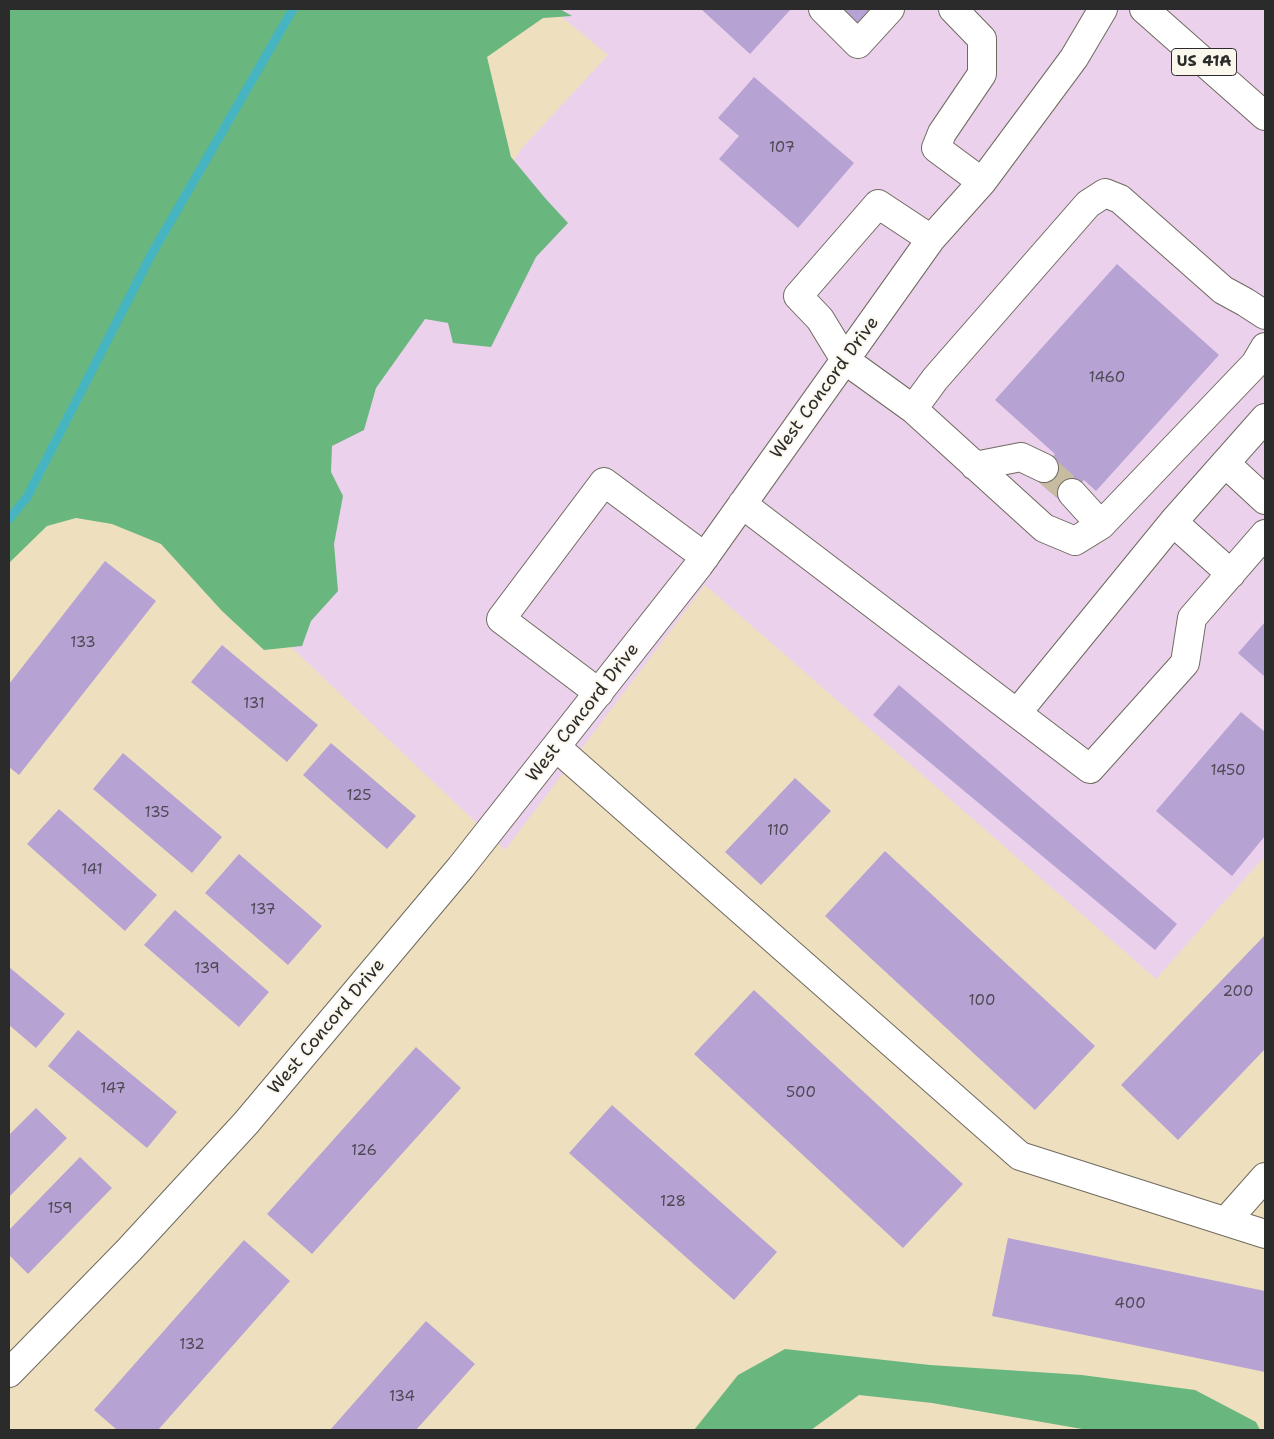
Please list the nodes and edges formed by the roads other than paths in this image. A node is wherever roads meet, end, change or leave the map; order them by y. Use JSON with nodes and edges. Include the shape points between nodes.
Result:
{"nodes":[{"id":1,"x":823,"y":9,"type":"edge"},
{"id":2,"x":889,"y":9,"type":"edge"},
{"id":3,"x":953,"y":9,"type":"edge"},
{"id":4,"x":1103,"y":9,"type":"edge"},
{"id":5,"x":1144,"y":9,"type":"edge"},
{"id":6,"x":1265,"y":116,"type":"edge"},
{"id":7,"x":982,"y":182,"type":"junction"},
{"id":8,"x":931,"y":239,"type":"junction"},
{"id":9,"x":1264,"y":312,"type":"edge"},
{"id":10,"x":1265,"y":347,"type":"edge"},
{"id":11,"x":845,"y":360,"type":"junction"},
{"id":12,"x":914,"y":409,"type":"junction"},
{"id":13,"x":1265,"y":418,"type":"edge"},
{"id":14,"x":1225,"y":463,"type":"junction"},
{"id":15,"x":975,"y":466,"type":"junction"},
{"id":16,"x":1044,"y":468,"type":"tunnel mouth"},
{"id":17,"x":1072,"y":493,"type":"tunnel mouth"},
{"id":18,"x":1265,"y":500,"type":"edge"},
{"id":19,"x":742,"y":504,"type":"junction"},
{"id":20,"x":1173,"y":522,"type":"junction"},
{"id":21,"x":1101,"y":525,"type":"junction"},
{"id":22,"x":1265,"y":534,"type":"edge"},
{"id":23,"x":705,"y":557,"type":"junction"},
{"id":24,"x":1231,"y":574,"type":"junction"},
{"id":25,"x":599,"y":693,"type":"junction"},
{"id":26,"x":1016,"y":714,"type":"junction"},
{"id":27,"x":556,"y":747,"type":"junction"},
{"id":28,"x":1265,"y":1177,"type":"edge"},
{"id":29,"x":1226,"y":1220,"type":"junction"},
{"id":30,"x":1265,"y":1234,"type":"edge"},
{"id":31,"x":9,"y":1373,"type":"edge"}],
"edges":[{"from":1,"to":2,"type":"main road","via":[[858,44]]},
{"from":3,"to":7,"type":"main road","via":[[982,39],[982,74],[942,133],[936,148]]},
{"from":4,"to":7,"type":"main road","name":"West Concord Drive","via":[[1074,58]]},
{"from":5,"to":6,"type":"main road","number":"US 41A"},
{"from":7,"to":8,"type":"main road","name":"West Concord Drive"},
{"from":8,"to":11,"type":"main road","name":"West Concord Drive"},
{"from":8,"to":11,"type":"main road","via":[[878,204],[798,296],[820,319]]},
{"from":9,"to":12,"type":"main road","via":[[1222,290],[1120,199],[1105,193],[1088,204],[935,380]]},
{"from":10,"to":21,"type":"main road","via":[[1254,364]]},
{"from":11,"to":12,"type":"main road"},
{"from":11,"to":19,"type":"main road","name":"West Concord Drive"},
{"from":12,"to":15,"type":"main road"},
{"from":13,"to":14,"type":"main road"},
{"from":14,"to":18,"type":"main road"},
{"from":14,"to":20,"type":"main road"},
{"from":15,"to":16,"type":"main road","via":[[1021,457]]},
{"from":15,"to":21,"type":"main road","via":[[1044,528],[1075,542]]},
{"from":17,"to":21,"type":"main road"},
{"from":19,"to":23,"type":"main road","name":"West Concord Drive"},
{"from":19,"to":26,"type":"main road"},
{"from":20,"to":24,"type":"main road"},
{"from":20,"to":26,"type":"main road"},
{"from":22,"to":24,"type":"main road"},
{"from":23,"to":25,"type":"main road","name":"West Concord Drive"},
{"from":23,"to":25,"type":"main road","via":[[604,482],[501,619]]},
{"from":24,"to":26,"type":"main road","via":[[1192,618],[1185,663],[1090,769]]},
{"from":25,"to":27,"type":"main road","name":"West Concord Drive"},
{"from":27,"to":29,"type":"main road","via":[[1020,1156]]},
{"from":27,"to":31,"type":"main road","name":"West Concord Drive","via":[[456,874],[246,1123]]},
{"from":28,"to":29,"type":"main road"},
{"from":29,"to":30,"type":"main road"}]}
